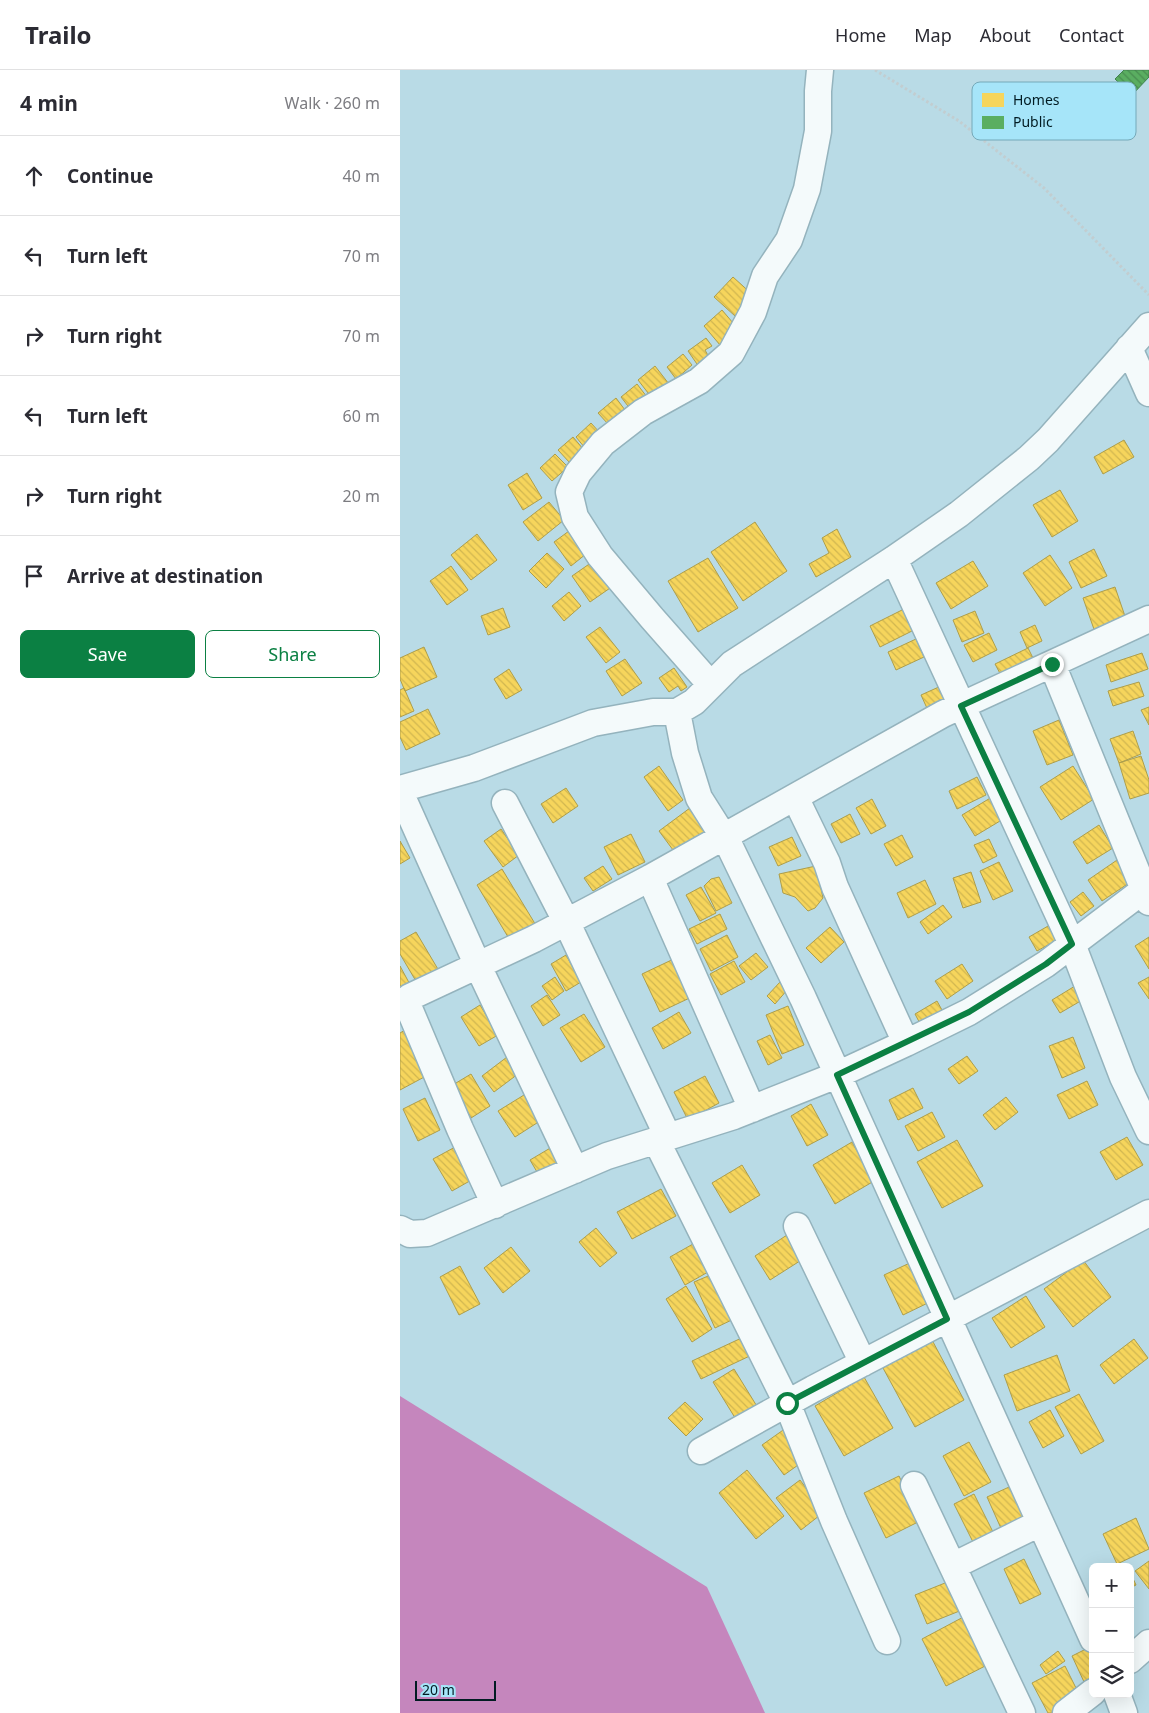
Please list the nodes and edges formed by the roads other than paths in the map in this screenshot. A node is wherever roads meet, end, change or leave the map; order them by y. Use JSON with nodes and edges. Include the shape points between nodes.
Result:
{"nodes":[{"id":1,"x":820,"y":70,"type":"edge"},
{"id":2,"x":1149,"y":326,"type":"edge"},
{"id":3,"x":1129,"y":348,"type":"junction"},
{"id":4,"x":1149,"y":392,"type":"edge"},
{"id":5,"x":894,"y":559,"type":"junction"},
{"id":6,"x":1148,"y":624,"type":"edge"},
{"id":7,"x":1052,"y":664,"type":"junction"},
{"id":8,"x":711,"y":685,"type":"junction"},
{"id":9,"x":961,"y":706,"type":"junction"},
{"id":10,"x":676,"y":712,"type":"junction"},
{"id":11,"x":400,"y":790,"type":"edge"},
{"id":12,"x":795,"y":797,"type":"junction"},
{"id":13,"x":505,"y":803,"type":"dead end"},
{"id":14,"x":723,"y":837,"type":"junction"},
{"id":15,"x":650,"y":878,"type":"junction"},
{"id":16,"x":1147,"y":893,"type":"edge"},
{"id":17,"x":566,"y":921,"type":"junction"},
{"id":18,"x":1072,"y":944,"type":"junction"},
{"id":19,"x":478,"y":966,"type":"junction"},
{"id":20,"x":403,"y":1002,"type":"edge"},
{"id":21,"x":906,"y":1043,"type":"junction"},
{"id":22,"x":837,"y":1075,"type":"junction"},
{"id":23,"x":752,"y":1109,"type":"junction"},
{"id":24,"x":1149,"y":1131,"type":"edge"},
{"id":25,"x":662,"y":1139,"type":"junction"},
{"id":26,"x":576,"y":1170,"type":"junction"},
{"id":27,"x":495,"y":1205,"type":"junction"},
{"id":28,"x":1149,"y":1213,"type":"edge"},
{"id":29,"x":797,"y":1226,"type":"dead end"},
{"id":30,"x":400,"y":1229,"type":"edge"},
{"id":31,"x":947,"y":1319,"type":"junction"},
{"id":32,"x":863,"y":1363,"type":"junction"},
{"id":33,"x":787,"y":1403,"type":"junction"},
{"id":34,"x":701,"y":1450,"type":"dead end"},
{"id":35,"x":914,"y":1485,"type":"dead end"},
{"id":36,"x":1040,"y":1523,"type":"junction"},
{"id":37,"x":953,"y":1566,"type":"junction"},
{"id":38,"x":1089,"y":1630,"type":"edge"},
{"id":39,"x":887,"y":1641,"type":"dead end"},
{"id":40,"x":1149,"y":1643,"type":"edge"},
{"id":41,"x":1134,"y":1656,"type":"edge"},
{"id":42,"x":1089,"y":1695,"type":"edge"},
{"id":43,"x":1118,"y":1698,"type":"edge"},
{"id":44,"x":1022,"y":1713,"type":"edge"},
{"id":45,"x":1066,"y":1713,"type":"edge"},
{"id":46,"x":1124,"y":1713,"type":"edge"}],
"edges":[{"from":1,"to":8,"type":"street","via":[[818,131],[807,189],[789,240],[765,276],[753,312],[731,353],[699,381],[644,412],[603,443],[578,473],[568,492],[575,517],[600,556]]},
{"from":2,"to":3,"type":"street"},
{"from":3,"to":4,"type":"street"},
{"from":3,"to":5,"type":"street","via":[[1029,458],[959,514]]},
{"from":5,"to":8,"type":"street","via":[[732,664]]},
{"from":5,"to":9,"type":"street"},
{"from":6,"to":7,"type":"street"},
{"from":7,"to":9,"type":"street"},
{"from":7,"to":16,"type":"street"},
{"from":8,"to":10,"type":"street","via":[[694,702]]},
{"from":9,"to":12,"type":"street"},
{"from":9,"to":18,"type":"street"},
{"from":10,"to":11,"type":"street","via":[[653,712],[593,723],[474,768]]},
{"from":10,"to":14,"type":"street","via":[[699,798]]},
{"from":11,"to":19,"type":"street"},
{"from":12,"to":14,"type":"street"},
{"from":12,"to":21,"type":"street"},
{"from":13,"to":17,"type":"street"},
{"from":14,"to":15,"type":"street"},
{"from":14,"to":22,"type":"street","via":[[803,998]]},
{"from":15,"to":17,"type":"street"},
{"from":15,"to":23,"type":"street"},
{"from":16,"to":18,"type":"street"},
{"from":17,"to":19,"type":"street"},
{"from":17,"to":25,"type":"street"},
{"from":18,"to":21,"type":"street","via":[[969,1012]]},
{"from":18,"to":24,"type":"street","via":[[1123,1077]]},
{"from":19,"to":20,"type":"street"},
{"from":19,"to":26,"type":"street"},
{"from":20,"to":27,"type":"street"},
{"from":21,"to":22,"type":"street"},
{"from":22,"to":23,"type":"street"},
{"from":22,"to":31,"type":"street"},
{"from":23,"to":25,"type":"street"},
{"from":25,"to":26,"type":"street","via":[[607,1156]]},
{"from":25,"to":33,"type":"street"},
{"from":26,"to":27,"type":"street"},
{"from":27,"to":30,"type":"street","via":[[427,1233],[410,1234]]},
{"from":28,"to":31,"type":"street"},
{"from":29,"to":32,"type":"street"},
{"from":31,"to":32,"type":"street"},
{"from":31,"to":36,"type":"street"},
{"from":32,"to":33,"type":"street"},
{"from":33,"to":34,"type":"street"},
{"from":33,"to":39,"type":"street"},
{"from":35,"to":37,"type":"street"},
{"from":36,"to":37,"type":"street"},
{"from":36,"to":38,"type":"street"},
{"from":37,"to":44,"type":"street"},
{"from":40,"to":41,"type":"street"},
{"from":42,"to":45,"type":"street"},
{"from":43,"to":46,"type":"street"}]}
